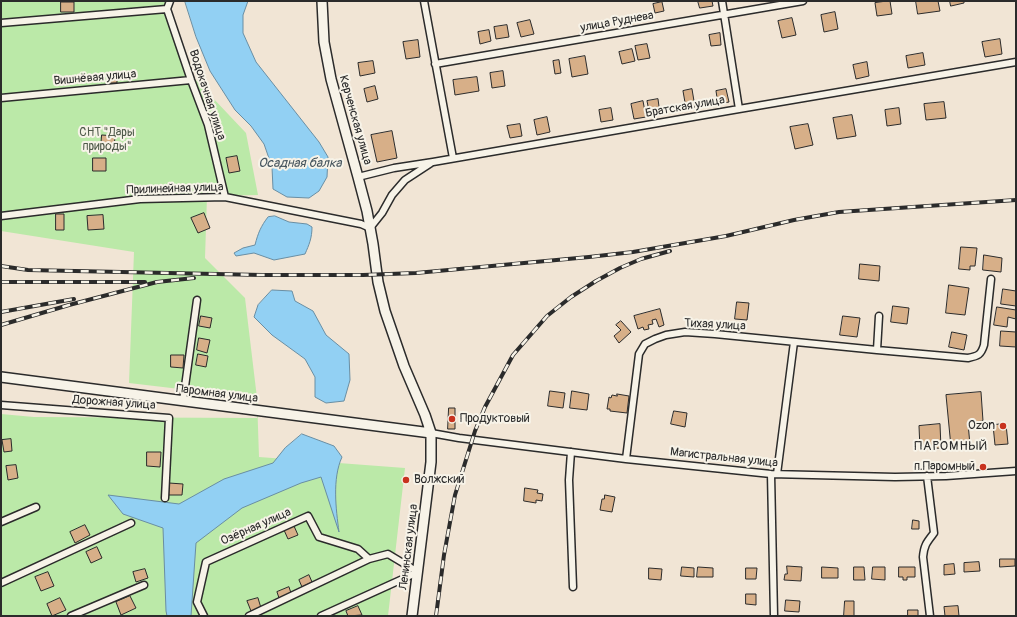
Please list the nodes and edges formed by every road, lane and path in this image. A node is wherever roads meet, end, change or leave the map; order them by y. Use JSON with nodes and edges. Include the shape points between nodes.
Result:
{"nodes":[{"id":1,"x":170,"y":1,"type":"edge"},
{"id":2,"x":322,"y":1,"type":"edge"},
{"id":3,"x":424,"y":1,"type":"edge"},
{"id":4,"x":722,"y":1,"type":"edge"},
{"id":5,"x":803,"y":1,"type":"edge"},
{"id":6,"x":167,"y":9,"type":"junction"},
{"id":7,"x":724,"y":15,"type":"junction"},
{"id":8,"x":1,"y":23,"type":"edge"},
{"id":9,"x":1016,"y":62,"type":"edge"},
{"id":10,"x":435,"y":64,"type":"junction"},
{"id":11,"x":191,"y":80,"type":"junction"},
{"id":12,"x":1,"y":98,"type":"edge"},
{"id":13,"x":739,"y":109,"type":"junction"},
{"id":14,"x":453,"y":158,"type":"junction"},
{"id":15,"x":433,"y":162,"type":"junction"},
{"id":16,"x":358,"y":176,"type":"junction"},
{"id":17,"x":225,"y":197,"type":"junction"},
{"id":18,"x":1,"y":216,"type":"edge"},
{"id":19,"x":370,"y":228,"type":"junction"},
{"id":20,"x":373,"y":244,"type":"joint"},
{"id":21,"x":992,"y":279,"type":"dead end"},
{"id":22,"x":197,"y":300,"type":"dead end"},
{"id":23,"x":879,"y":316,"type":"dead end"},
{"id":24,"x":794,"y":342,"type":"junction"},
{"id":25,"x":877,"y":350,"type":"junction"},
{"id":26,"x":1,"y":377,"type":"edge"},
{"id":27,"x":183,"y":402,"type":"junction"},
{"id":28,"x":1,"y":406,"type":"edge"},
{"id":29,"x":431,"y":434,"type":"junction"},
{"id":30,"x":571,"y":452,"type":"junction"},
{"id":31,"x":626,"y":459,"type":"junction"},
{"id":32,"x":1016,"y":471,"type":"edge"},
{"id":33,"x":774,"y":474,"type":"junction"},
{"id":34,"x":927,"y":476,"type":"junction"},
{"id":35,"x":165,"y":498,"type":"dead end"},
{"id":36,"x":36,"y":507,"type":"dead end"},
{"id":37,"x":1,"y":522,"type":"edge"},
{"id":38,"x":131,"y":523,"type":"dead end"},
{"id":39,"x":369,"y":559,"type":"junction"},
{"id":40,"x":418,"y":572,"type":"junction"},
{"id":41,"x":1,"y":583,"type":"edge"},
{"id":42,"x":144,"y":585,"type":"dead end"},
{"id":43,"x":573,"y":587,"type":"dead end"},
{"id":44,"x":71,"y":616,"type":"edge"},
{"id":45,"x":204,"y":616,"type":"edge"},
{"id":46,"x":249,"y":616,"type":"edge"},
{"id":47,"x":321,"y":616,"type":"edge"},
{"id":48,"x":412,"y":616,"type":"edge"},
{"id":49,"x":774,"y":616,"type":"edge"},
{"id":50,"x":930,"y":616,"type":"edge"}],
"edges":[{"from":1,"to":6,"type":"street"},
{"from":2,"to":16,"type":"street","name":"Керченская улица","via":[[324,42],[331,79]]},
{"from":3,"to":10,"type":"street"},
{"from":4,"to":7,"type":"street"},
{"from":5,"to":7,"type":"street","name":"улица Руднева"},
{"from":6,"to":8,"type":"street"},
{"from":6,"to":11,"type":"street","name":"Водокачная улица"},
{"from":7,"to":10,"type":"street","name":"улица Руднева"},
{"from":7,"to":13,"type":"street"},
{"from":9,"to":13,"type":"street","name":"Братская улица"},
{"from":10,"to":14,"type":"street"},
{"from":11,"to":12,"type":"street","name":"Вишнёвая улица"},
{"from":11,"to":17,"type":"street","name":"Водокачная улица","via":[[208,125]]},
{"from":13,"to":14,"type":"street","name":"Братская улица"},
{"from":14,"to":15,"type":"street","name":"Братская улица"},
{"from":15,"to":16,"type":"street","name":"Братская улица"},
{"from":15,"to":19,"type":"street","via":[[405,180]]},
{"from":16,"to":19,"type":"street","name":"Керченская улица"},
{"from":17,"to":18,"type":"street","name":"Прилинейная улица","via":[[140,199]]},
{"from":17,"to":19,"type":"street","name":"Прилинейная улица","via":[[361,224]]},
{"from":19,"to":20,"type":"street","name":"Керченская улица"},
{"from":20,"to":29,"type":"street","name":"Ленинская улица","via":[[385,311]]},
{"from":21,"to":25,"type":"street","name":"Тихая улица","via":[[984,345],[979,355],[968,358]]},
{"from":22,"to":27,"type":"street"},
{"from":23,"to":25,"type":"street"},
{"from":24,"to":25,"type":"street","name":"Тихая улица"},
{"from":24,"to":31,"type":"street","name":"Тихая улица","via":[[685,332],[666,335],[645,344],[639,354]]},
{"from":24,"to":33,"type":"street"},
{"from":26,"to":27,"type":"street","name":"Паромная улица"},
{"from":27,"to":29,"type":"street","name":"Паромная улица"},
{"from":28,"to":35,"type":"street","name":"Дорожная улица","via":[[169,418]]},
{"from":29,"to":30,"type":"street","name":"Магистральная улица"},
{"from":29,"to":40,"type":"street","name":"Ленинская улица","via":[[431,462]]},
{"from":30,"to":31,"type":"street","name":"Магистральная улица"},
{"from":30,"to":43,"type":"street","via":[[569,480]]},
{"from":31,"to":33,"type":"street","name":"Магистральная улица"},
{"from":32,"to":34,"type":"street","name":"Магистральная улица"},
{"from":33,"to":34,"type":"street","name":"Магистральная улица"},
{"from":33,"to":49,"type":"street"},
{"from":34,"to":50,"type":"street","via":[[934,533],[924,549]]},
{"from":36,"to":37,"type":"street"},
{"from":38,"to":41,"type":"street"},
{"from":39,"to":40,"type":"street","via":[[388,554]]},
{"from":39,"to":45,"type":"street","name":"Озёрная улица","via":[[358,549],[319,538],[308,516],[206,562],[197,602]]},
{"from":39,"to":46,"type":"street"},
{"from":40,"to":47,"type":"street"},
{"from":40,"to":48,"type":"street","name":"Ленинская улица"},
{"from":42,"to":44,"type":"street"}]}
